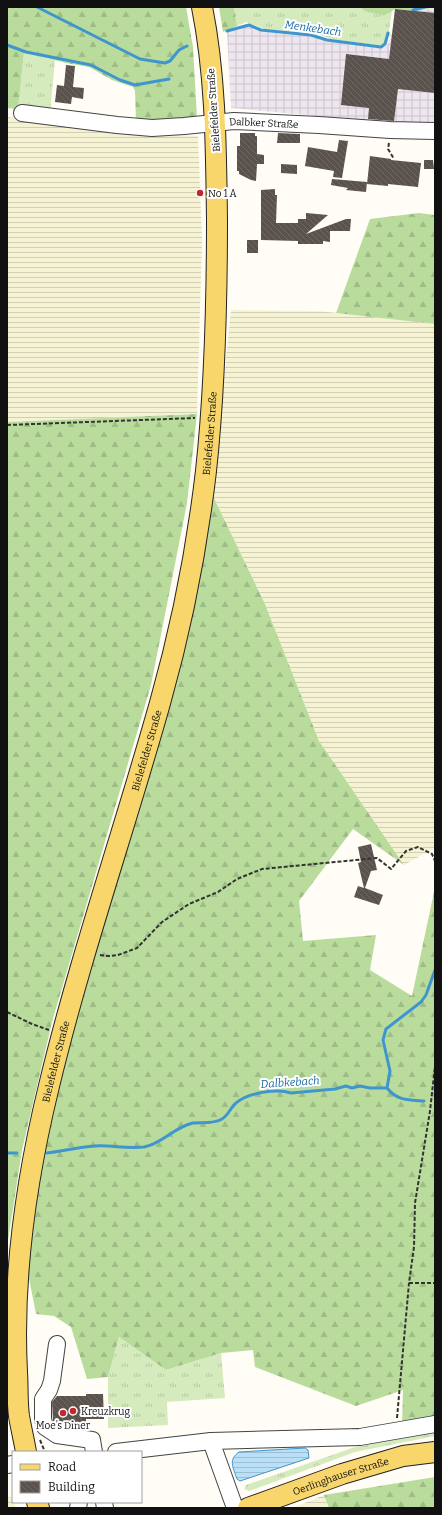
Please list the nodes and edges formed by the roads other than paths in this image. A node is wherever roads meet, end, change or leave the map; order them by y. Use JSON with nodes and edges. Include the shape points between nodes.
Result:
{"nodes":[{"id":1,"x":202,"y":7,"type":"edge"},
{"id":2,"x":22,"y":113,"type":"dead end"},
{"id":3,"x":215,"y":123,"type":"junction"},
{"id":4,"x":435,"y":131,"type":"edge"},
{"id":5,"x":57,"y":1344,"type":"dead end"},
{"id":6,"x":435,"y":1424,"type":"edge"},
{"id":7,"x":211,"y":1441,"type":"junction"},
{"id":8,"x":39,"y":1451,"type":"edge"},
{"id":9,"x":94,"y":1451,"type":"edge"},
{"id":10,"x":125,"y":1451,"type":"edge"},
{"id":11,"x":435,"y":1452,"type":"edge"},
{"id":12,"x":235,"y":1508,"type":"edge"},
{"id":13,"x":248,"y":1508,"type":"edge"}],
"edges":[{"from":1,"to":3,"type":"main road","name":"Bielefelder Straße","via":[[208,39]]},
{"from":2,"to":3,"type":"street","name":"Dalbker Straße","via":[[152,128]]},
{"from":3,"to":4,"type":"street","name":"Dalbker Straße","via":[[234,121],[319,124]]},
{"from":3,"to":8,"type":"main road","name":"Bielefelder Straße","via":[[216,305],[206,473],[192,564],[161,701],[64,1024],[29,1177],[21,1236],[16,1296],[19,1416]]},
{"from":5,"to":9,"type":"street","via":[[52,1380],[43,1399],[45,1427],[57,1435],[92,1440]]},
{"from":6,"to":7,"type":"street","via":[[360,1437]]},
{"from":7,"to":10,"type":"street"},
{"from":7,"to":12,"type":"street"},
{"from":11,"to":13,"type":"main road","name":"Oerlinghauser Straße","via":[[403,1456],[349,1472]]}]}
